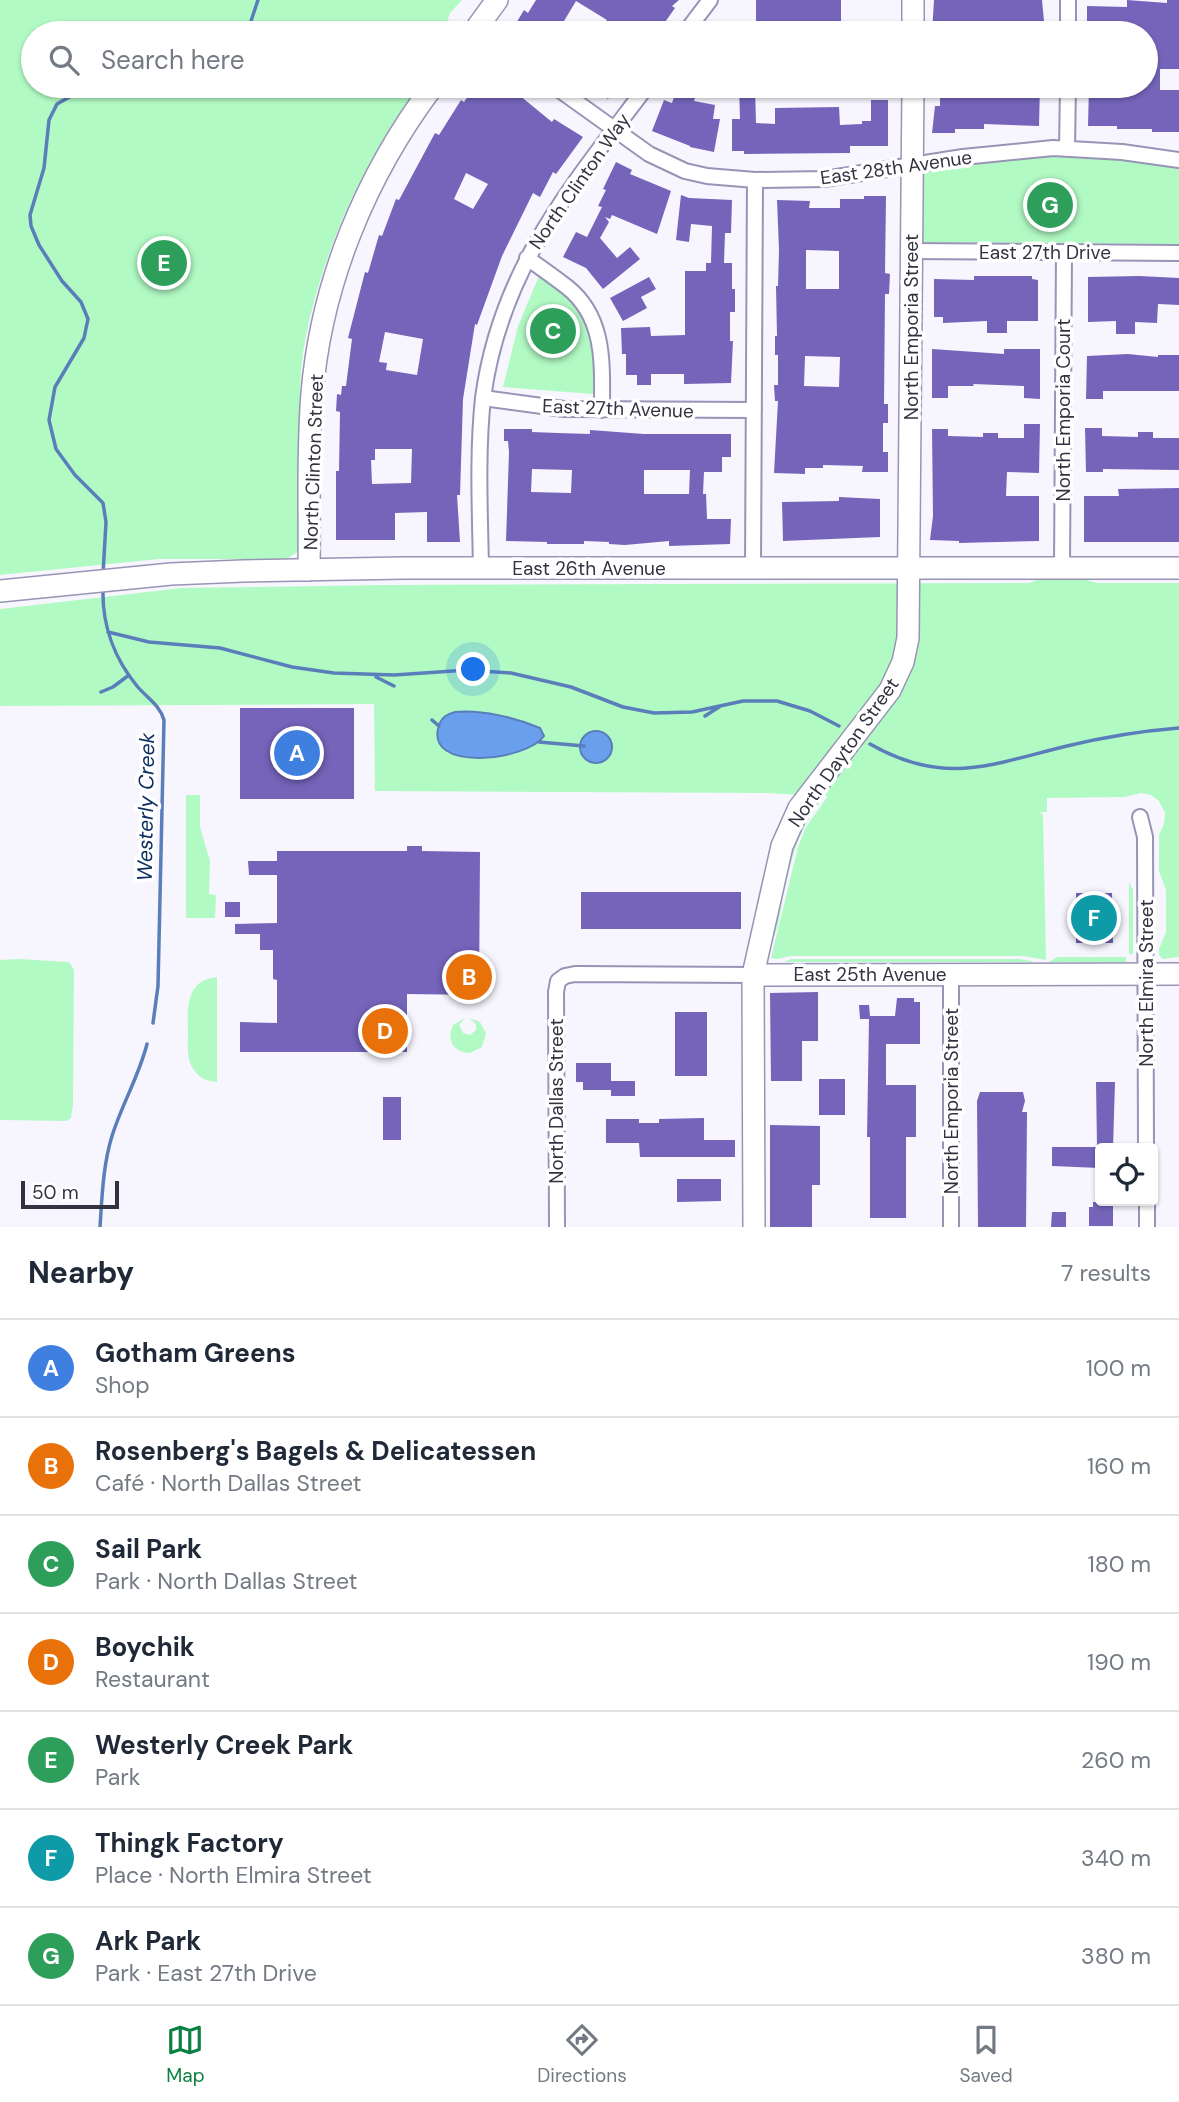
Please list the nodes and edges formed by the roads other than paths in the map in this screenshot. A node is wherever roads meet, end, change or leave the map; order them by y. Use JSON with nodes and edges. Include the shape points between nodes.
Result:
{"nodes":[{"id":1,"x":497,"y":0,"type":"edge"},
{"id":2,"x":710,"y":0,"type":"edge"},
{"id":3,"x":913,"y":0,"type":"edge"},
{"id":4,"x":1068,"y":0,"type":"edge"},
{"id":5,"x":484,"y":21,"type":"edge"},
{"id":6,"x":694,"y":21,"type":"edge"},
{"id":7,"x":913,"y":21,"type":"edge"},
{"id":8,"x":1068,"y":21,"type":"edge"},
{"id":9,"x":425,"y":98,"type":"edge"},
{"id":10,"x":570,"y":98,"type":"edge"},
{"id":11,"x":638,"y":98,"type":"edge"},
{"id":12,"x":913,"y":98,"type":"edge"},
{"id":13,"x":1068,"y":98,"type":"edge"},
{"id":14,"x":614,"y":130,"type":"junction"},
{"id":15,"x":1067,"y":148,"type":"junction"},
{"id":16,"x":1179,"y":160,"type":"edge"},
{"id":17,"x":912,"y":165,"type":"junction"},
{"id":18,"x":755,"y":180,"type":"junction"},
{"id":19,"x":911,"y":251,"type":"junction"},
{"id":20,"x":1064,"y":252,"type":"junction"},
{"id":21,"x":1179,"y":253,"type":"edge"},
{"id":22,"x":527,"y":258,"type":"junction"},
{"id":23,"x":483,"y":398,"type":"junction"},
{"id":24,"x":601,"y":410,"type":"junction"},
{"id":25,"x":754,"y":410,"type":"junction"},
{"id":26,"x":481,"y":568,"type":"junction"},
{"id":27,"x":753,"y":568,"type":"junction"},
{"id":28,"x":909,"y":568,"type":"junction"},
{"id":29,"x":1062,"y":568,"type":"junction"},
{"id":30,"x":1179,"y":568,"type":"edge"},
{"id":31,"x":309,"y":570,"type":"junction"},
{"id":32,"x":0,"y":591,"type":"edge"},
{"id":33,"x":1140,"y":817,"type":"dead end"},
{"id":34,"x":951,"y":974,"type":"junction"},
{"id":35,"x":1146,"y":974,"type":"junction"},
{"id":36,"x":1179,"y":974,"type":"edge"},
{"id":37,"x":753,"y":975,"type":"junction"},
{"id":38,"x":562,"y":977,"type":"joint"},
{"id":39,"x":1146,"y":1143,"type":"edge"},
{"id":40,"x":1147,"y":1206,"type":"edge"},
{"id":41,"x":557,"y":1227,"type":"edge"},
{"id":42,"x":754,"y":1227,"type":"edge"},
{"id":43,"x":951,"y":1227,"type":"edge"},
{"id":44,"x":1147,"y":1227,"type":"edge"}],
"edges":[{"from":1,"to":5,"type":"street"},
{"from":2,"to":6,"type":"street"},
{"from":3,"to":7,"type":"street"},
{"from":4,"to":8,"type":"street"},
{"from":9,"to":31,"type":"street","name":"North Clinton Street","via":[[391,147],[358,212],[328,301],[312,393]]},
{"from":10,"to":14,"type":"street","name":"East 28th Avenue"},
{"from":11,"to":14,"type":"street","name":"North Clinton Way"},
{"from":12,"to":17,"type":"street","name":"North Emporia Street"},
{"from":13,"to":15,"type":"street"},
{"from":14,"to":18,"type":"street","name":"East 28th Avenue","via":[[685,171]]},
{"from":14,"to":22,"type":"street","name":"North Clinton Way","via":[[545,225]]},
{"from":15,"to":16,"type":"street","name":"East 28th Avenue"},
{"from":15,"to":17,"type":"street","name":"East 28th Avenue"},
{"from":17,"to":18,"type":"street","name":"East 28th Avenue","via":[[834,178]]},
{"from":17,"to":19,"type":"street","name":"North Emporia Street"},
{"from":18,"to":25,"type":"street"},
{"from":19,"to":20,"type":"street","name":"East 27th Drive"},
{"from":19,"to":28,"type":"street","name":"North Emporia Street"},
{"from":20,"to":21,"type":"street","name":"East 27th Drive"},
{"from":20,"to":29,"type":"street","name":"North Emporia Court"},
{"from":22,"to":23,"type":"street","name":"North Clinton Way","via":[[497,334]]},
{"from":22,"to":24,"type":"street","via":[[569,288],[592,318],[602,352]]},
{"from":23,"to":24,"type":"street","name":"East 27th Avenue"},
{"from":23,"to":26,"type":"street","name":"North Clinton Way"},
{"from":24,"to":25,"type":"street","name":"East 27th Avenue"},
{"from":25,"to":27,"type":"street"},
{"from":26,"to":27,"type":"street","name":"East 26th Avenue"},
{"from":26,"to":31,"type":"street","name":"East 26th Avenue"},
{"from":27,"to":28,"type":"street","name":"East 26th Avenue"},
{"from":28,"to":29,"type":"street","name":"East 26th Avenue"},
{"from":28,"to":37,"type":"street","name":"North Dayton Street","via":[[908,638],[899,671],[887,695],[793,818],[782,846]]},
{"from":29,"to":30,"type":"street","name":"East 26th Avenue"},
{"from":31,"to":32,"type":"street","name":"East 26th Avenue","via":[[200,572]]},
{"from":33,"to":35,"type":"street","name":"North Elmira Street"},
{"from":34,"to":35,"type":"street","name":"East 25th Avenue"},
{"from":34,"to":37,"type":"street","name":"East 25th Avenue"},
{"from":34,"to":43,"type":"street","name":"North Emporia Street"},
{"from":35,"to":36,"type":"street","name":"East 25th Avenue"},
{"from":35,"to":39,"type":"street","name":"North Elmira Street"},
{"from":37,"to":38,"type":"street","name":"East 25th Avenue"},
{"from":37,"to":42,"type":"street","name":"North Dayton Street"},
{"from":38,"to":41,"type":"street","name":"North Dallas Street","via":[[556,992]]},
{"from":40,"to":44,"type":"street"}]}
